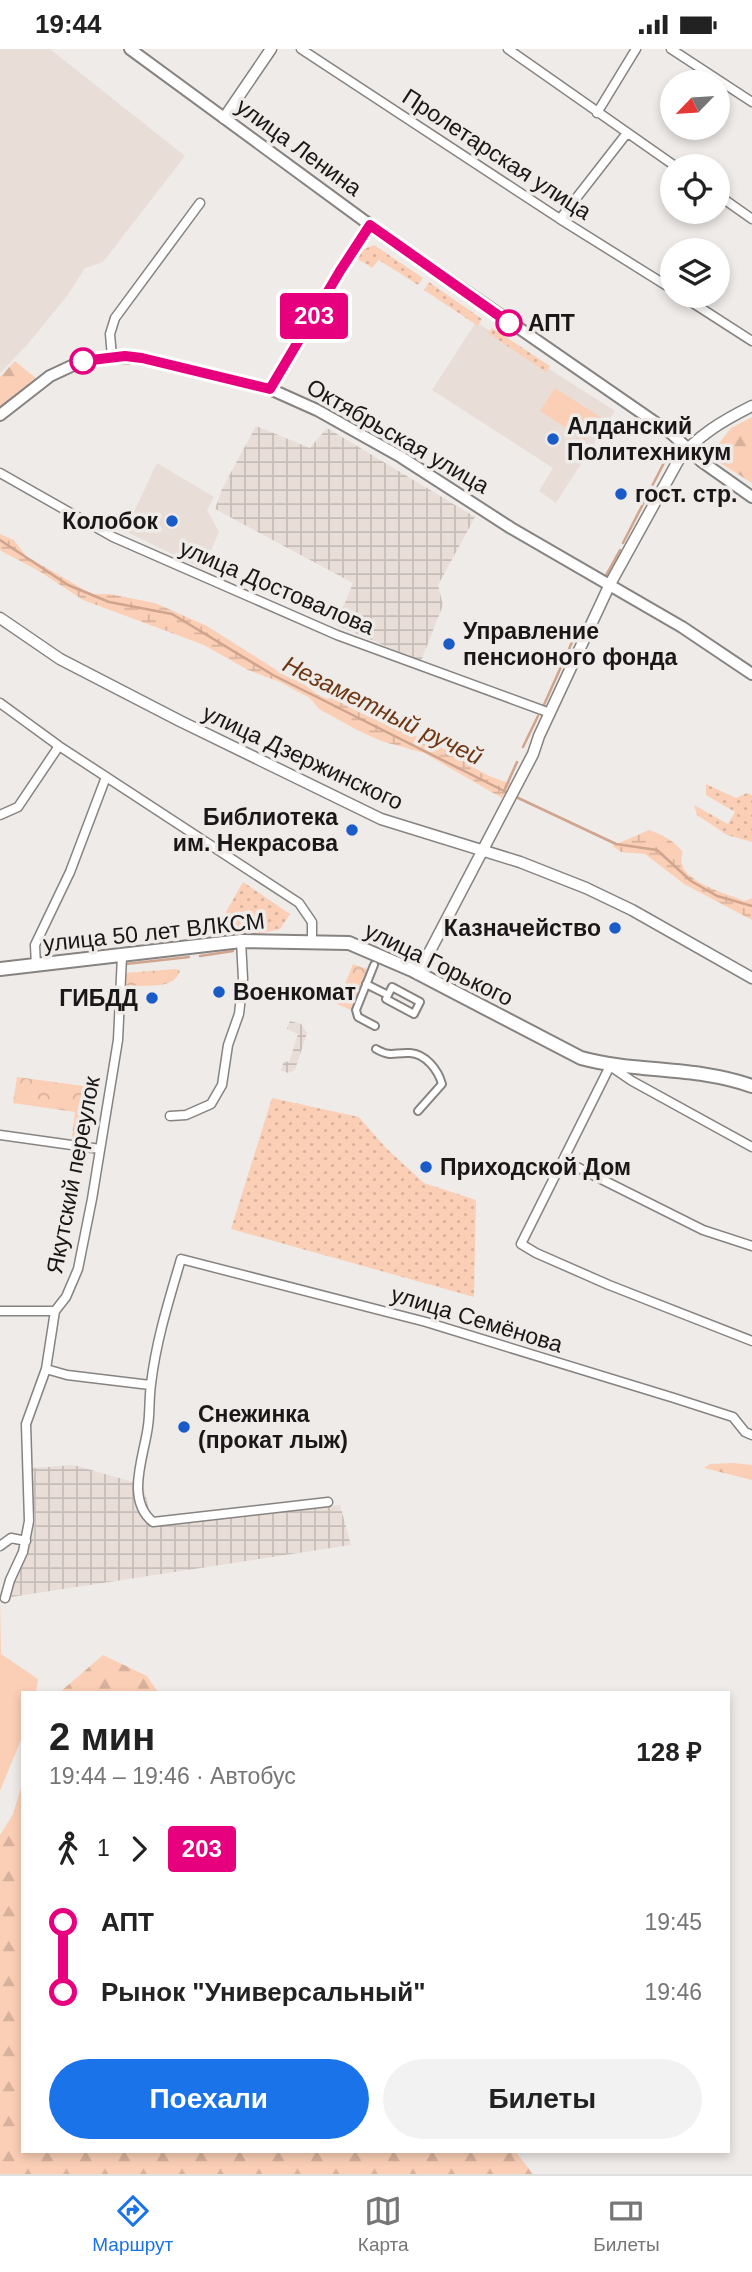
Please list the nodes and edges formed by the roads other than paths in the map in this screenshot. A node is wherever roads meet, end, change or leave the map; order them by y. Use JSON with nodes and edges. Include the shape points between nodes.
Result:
{"nodes":[{"id":1,"x":130,"y":49,"type":"edge"},
{"id":2,"x":271,"y":49,"type":"edge"},
{"id":3,"x":301,"y":49,"type":"edge"},
{"id":4,"x":509,"y":49,"type":"edge"},
{"id":5,"x":636,"y":49,"type":"edge"},
{"id":6,"x":671,"y":49,"type":"edge"},
{"id":7,"x":752,"y":102,"type":"edge"},
{"id":8,"x":597,"y":113,"type":"junction"},
{"id":9,"x":224,"y":118,"type":"junction"},
{"id":10,"x":627,"y":133,"type":"junction"},
{"id":11,"x":660,"y":156,"type":"edge"},
{"id":12,"x":200,"y":203,"type":"dead end"},
{"id":13,"x":730,"y":203,"type":"edge"},
{"id":14,"x":560,"y":219,"type":"junction"},
{"id":15,"x":752,"y":219,"type":"edge"},
{"id":16,"x":370,"y":225,"type":"junction"},
{"id":17,"x":660,"y":282,"type":"edge"},
{"id":18,"x":701,"y":308,"type":"edge"},
{"id":19,"x":752,"y":341,"type":"edge"},
{"id":20,"x":112,"y":357,"type":"junction"},
{"id":21,"x":270,"y":389,"type":"junction"},
{"id":22,"x":752,"y":406,"type":"edge"},
{"id":23,"x":0,"y":415,"type":"edge"},
{"id":24,"x":687,"y":448,"type":"junction"},
{"id":25,"x":0,"y":473,"type":"edge"},
{"id":26,"x":752,"y":497,"type":"edge"},
{"id":27,"x":610,"y":584,"type":"junction"},
{"id":28,"x":0,"y":618,"type":"edge"},
{"id":29,"x":752,"y":674,"type":"edge"},
{"id":30,"x":0,"y":703,"type":"edge"},
{"id":31,"x":550,"y":713,"type":"junction"},
{"id":32,"x":59,"y":746,"type":"junction"},
{"id":33,"x":106,"y":777,"type":"junction"},
{"id":34,"x":0,"y":815,"type":"edge"},
{"id":35,"x":482,"y":850,"type":"junction"},
{"id":36,"x":241,"y":941,"type":"junction"},
{"id":37,"x":312,"y":941,"type":"junction"},
{"id":38,"x":122,"y":956,"type":"junction"},
{"id":39,"x":36,"y":965,"type":"junction"},
{"id":40,"x":374,"y":965,"type":"dead end"},
{"id":41,"x":0,"y":969,"type":"edge"},
{"id":42,"x":418,"y":974,"type":"junction"},
{"id":43,"x":752,"y":978,"type":"edge"},
{"id":44,"x":366,"y":983,"type":"junction"},
{"id":45,"x":388,"y":995,"type":"junction"},
{"id":46,"x":376,"y":1026,"type":"dead end"},
{"id":47,"x":376,"y":1049,"type":"dead end"},
{"id":48,"x":610,"y":1066,"type":"junction"},
{"id":49,"x":752,"y":1086,"type":"edge"},
{"id":50,"x":418,"y":1111,"type":"dead end"},
{"id":51,"x":170,"y":1116,"type":"dead end"},
{"id":52,"x":0,"y":1135,"type":"edge"},
{"id":53,"x":752,"y":1147,"type":"edge"},
{"id":54,"x":100,"y":1149,"type":"junction"},
{"id":55,"x":563,"y":1160,"type":"junction"},
{"id":56,"x":752,"y":1246,"type":"edge"},
{"id":57,"x":0,"y":1311,"type":"edge"},
{"id":58,"x":55,"y":1311,"type":"junction"},
{"id":59,"x":752,"y":1341,"type":"edge"},
{"id":60,"x":46,"y":1369,"type":"junction"},
{"id":61,"x":150,"y":1385,"type":"junction"},
{"id":62,"x":752,"y":1434,"type":"edge"},
{"id":63,"x":328,"y":1503,"type":"dead end"},
{"id":64,"x":26,"y":1541,"type":"junction"},
{"id":65,"x":0,"y":1546,"type":"edge"},
{"id":66,"x":5,"y":1598,"type":"dead end"}],
"edges":[{"from":1,"to":9,"type":"main road","name":"улица Ленина"},
{"from":2,"to":9,"type":"street"},
{"from":3,"to":14,"type":"street","name":"Пролетарская улица"},
{"from":4,"to":8,"type":"street"},
{"from":5,"to":8,"type":"street"},
{"from":6,"to":7,"type":"street"},
{"from":8,"to":10,"type":"street"},
{"from":9,"to":16,"type":"main road","name":"улица Ленина"},
{"from":10,"to":11,"type":"street"},
{"from":10,"to":14,"type":"street"},
{"from":12,"to":20,"type":"street","via":[[115,318],[110,334]]},
{"from":13,"to":15,"type":"street"},
{"from":14,"to":17,"type":"street","name":"Пролетарская улица"},
{"from":16,"to":21,"type":"main road"},
{"from":16,"to":24,"type":"main road","name":"улица Ленина"},
{"from":18,"to":19,"type":"street"},
{"from":20,"to":21,"type":"main road","name":"Октябрьская улица","via":[[142,358]]},
{"from":20,"to":23,"type":"main road","name":"Октябрьская улица","via":[[80,362],[50,376]]},
{"from":21,"to":27,"type":"main road","name":"Октябрьская улица","via":[[317,409],[401,457]]},
{"from":22,"to":24,"type":"street"},
{"from":24,"to":26,"type":"main road","name":"улица Ленина"},
{"from":24,"to":27,"type":"street"},
{"from":25,"to":31,"type":"street","name":"улица Достовалова","via":[[113,537],[287,614]]},
{"from":27,"to":29,"type":"main road","name":"Октябрьская улица"},
{"from":27,"to":31,"type":"street"},
{"from":28,"to":35,"type":"street","name":"улица Дзержинского","via":[[60,659],[335,797],[381,819]]},
{"from":30,"to":32,"type":"street"},
{"from":31,"to":35,"type":"street"},
{"from":32,"to":33,"type":"street"},
{"from":32,"to":34,"type":"street","via":[[18,807]]},
{"from":33,"to":37,"type":"street","via":[[299,903],[312,922]]},
{"from":33,"to":39,"type":"street","via":[[70,872],[35,945]]},
{"from":35,"to":42,"type":"street"},
{"from":35,"to":43,"type":"street","name":"улица Дзержинского","via":[[586,888]]},
{"from":36,"to":37,"type":"main road","name":"улица 50 лет ВЛКСМ"},
{"from":36,"to":38,"type":"main road","name":"улица 50 лет ВЛКСМ"},
{"from":36,"to":51,"type":"street","via":[[239,1014],[222,1085],[211,1104],[186,1115]]},
{"from":37,"to":42,"type":"main road","name":"улица Горького","via":[[349,943]]},
{"from":38,"to":39,"type":"main road","name":"улица 50 лет ВЛКСМ"},
{"from":38,"to":54,"type":"street","name":"Якутский переулок","via":[[118,1040]]},
{"from":39,"to":41,"type":"main road","name":"улица 50 лет ВЛКСМ"},
{"from":40,"to":44,"type":"street"},
{"from":42,"to":48,"type":"main road","name":"улица Горького","via":[[581,1058]]},
{"from":44,"to":45,"type":"street"},
{"from":44,"to":46,"type":"street","via":[[356,1010],[358,1017]]},
{"from":45,"to":45,"type":"street","via":[[392,987],[420,1002],[414,1014],[386,999]]},
{"from":47,"to":50,"type":"street","via":[[386,1055],[421,1056],[439,1073],[442,1084]]},
{"from":48,"to":49,"type":"main road","via":[[697,1072]]},
{"from":48,"to":53,"type":"street","name":"улица Горького"},
{"from":48,"to":55,"type":"street"},
{"from":52,"to":54,"type":"street"},
{"from":54,"to":58,"type":"street","name":"Якутский переулок","via":[[78,1269]]},
{"from":55,"to":56,"type":"street","via":[[703,1230]]},
{"from":55,"to":59,"type":"street","via":[[521,1244],[609,1285]]},
{"from":57,"to":58,"type":"street"},
{"from":58,"to":60,"type":"street","name":"Якутский переулок"},
{"from":60,"to":61,"type":"street"},
{"from":60,"to":64,"type":"street","name":"Якутский переулок","via":[[25,1432]]},
{"from":61,"to":62,"type":"street","name":"улица Семёнова","via":[[160,1329],[181,1259],[426,1322],[674,1398],[733,1417]]},
{"from":61,"to":63,"type":"street","via":[[149,1424],[137,1486],[143,1513],[153,1522]]},
{"from":64,"to":65,"type":"street","via":[[11,1538]]},
{"from":64,"to":66,"type":"street","name":"Якутский переулок"}]}
